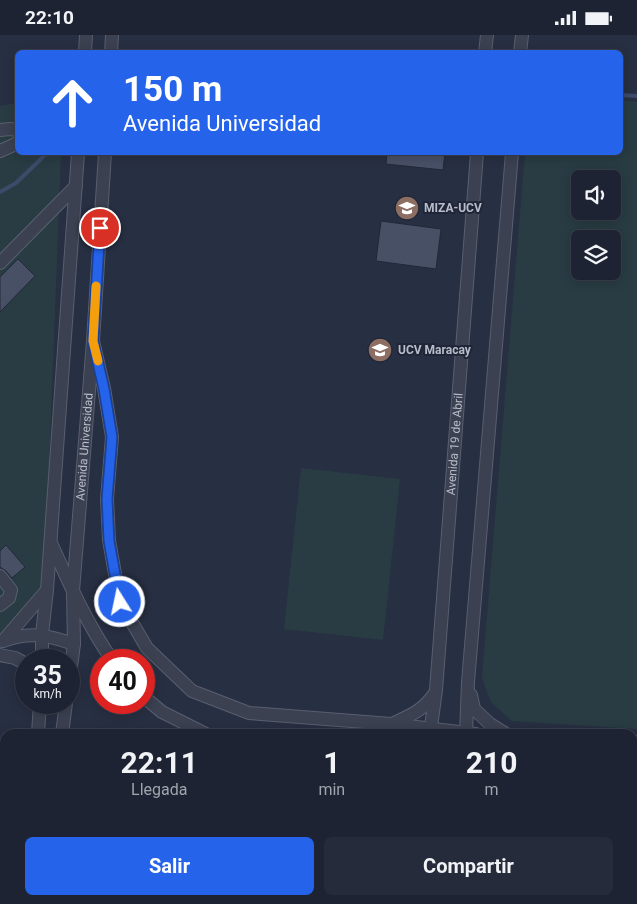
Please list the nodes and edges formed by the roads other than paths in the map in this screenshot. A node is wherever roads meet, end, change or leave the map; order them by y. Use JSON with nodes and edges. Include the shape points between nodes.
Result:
{"nodes":[{"id":1,"x":86,"y":35,"type":"edge"},
{"id":2,"x":112,"y":35,"type":"edge"},
{"id":3,"x":487,"y":35,"type":"edge"},
{"id":4,"x":522,"y":35,"type":"edge"},
{"id":5,"x":85,"y":50,"type":"edge"},
{"id":6,"x":111,"y":50,"type":"edge"},
{"id":7,"x":485,"y":50,"type":"edge"},
{"id":8,"x":520,"y":50,"type":"edge"},
{"id":9,"x":0,"y":130,"type":"edge"},
{"id":10,"x":15,"y":130,"type":"edge"},
{"id":11,"x":15,"y":144,"type":"edge"},
{"id":12,"x":0,"y":151,"type":"edge"},
{"id":13,"x":78,"y":155,"type":"edge"},
{"id":14,"x":105,"y":155,"type":"edge"},
{"id":15,"x":478,"y":155,"type":"edge"},
{"id":16,"x":512,"y":155,"type":"edge"},
{"id":17,"x":76,"y":186,"type":"junction"},
{"id":18,"x":0,"y":263,"type":"edge"},
{"id":19,"x":93,"y":341,"type":"junction"},
{"id":20,"x":50,"y":541,"type":"junction"},
{"id":21,"x":0,"y":576,"type":"edge"},
{"id":22,"x":47,"y":590,"type":"junction"},
{"id":23,"x":73,"y":591,"type":"junction"},
{"id":24,"x":0,"y":605,"type":"edge"},
{"id":25,"x":42,"y":634,"type":"junction"},
{"id":26,"x":2,"y":642,"type":"edge"},
{"id":27,"x":74,"y":644,"type":"junction"},
{"id":28,"x":42,"y":649,"type":"edge"},
{"id":29,"x":73,"y":649,"type":"edge"},
{"id":30,"x":104,"y":649,"type":"edge"},
{"id":31,"x":0,"y":655,"type":"edge"},
{"id":32,"x":15,"y":658,"type":"edge"},
{"id":33,"x":468,"y":682,"type":"junction"},
{"id":34,"x":436,"y":691,"type":"junction"},
{"id":35,"x":155,"y":706,"type":"edge"},
{"id":36,"x":39,"y":714,"type":"edge"},
{"id":37,"x":65,"y":714,"type":"edge"},
{"id":38,"x":391,"y":725,"type":"junction"},
{"id":39,"x":38,"y":729,"type":"edge"},
{"id":40,"x":63,"y":729,"type":"edge"},
{"id":41,"x":196,"y":729,"type":"edge"},
{"id":42,"x":413,"y":729,"type":"edge"},
{"id":43,"x":430,"y":729,"type":"edge"},
{"id":44,"x":469,"y":729,"type":"edge"},
{"id":45,"x":498,"y":729,"type":"edge"}],
"edges":[{"from":1,"to":5,"type":"street"},
{"from":2,"to":6,"type":"street"},
{"from":3,"to":7,"type":"street"},
{"from":4,"to":8,"type":"street"},
{"from":9,"to":10,"type":"street"},
{"from":11,"to":12,"type":"street"},
{"from":13,"to":17,"type":"street"},
{"from":14,"to":19,"type":"street","name":"Avenida Universidad"},
{"from":15,"to":34,"type":"street","name":"Avenida 19 de Abril"},
{"from":16,"to":33,"type":"street"},
{"from":17,"to":18,"type":"street"},
{"from":17,"to":20,"type":"street"},
{"from":19,"to":23,"type":"street","name":"Avenida Universidad"},
{"from":19,"to":38,"type":"street","via":[[112,437],[107,499],[110,549],[120,602],[147,648],[192,691],[249,713]]},
{"from":20,"to":22,"type":"street"},
{"from":20,"to":23,"type":"street"},
{"from":21,"to":24,"type":"street","via":[[11,590],[9,598]]},
{"from":22,"to":25,"type":"street"},
{"from":22,"to":26,"type":"street"},
{"from":23,"to":27,"type":"street","name":"Avenida Universidad"},
{"from":23,"to":30,"type":"street"},
{"from":25,"to":26,"type":"street","via":[[14,637]]},
{"from":25,"to":27,"type":"street"},
{"from":25,"to":28,"type":"street"},
{"from":27,"to":29,"type":"street","name":"Avenida Universidad"},
{"from":31,"to":32,"type":"street"},
{"from":33,"to":44,"type":"street"},
{"from":33,"to":45,"type":"street","via":[[474,709]]},
{"from":34,"to":38,"type":"street","via":[[426,705]]},
{"from":34,"to":43,"type":"street","name":"Avenida 19 de Abril"},
{"from":35,"to":41,"type":"street"},
{"from":36,"to":39,"type":"street"},
{"from":37,"to":40,"type":"street"},
{"from":38,"to":42,"type":"street"}]}
